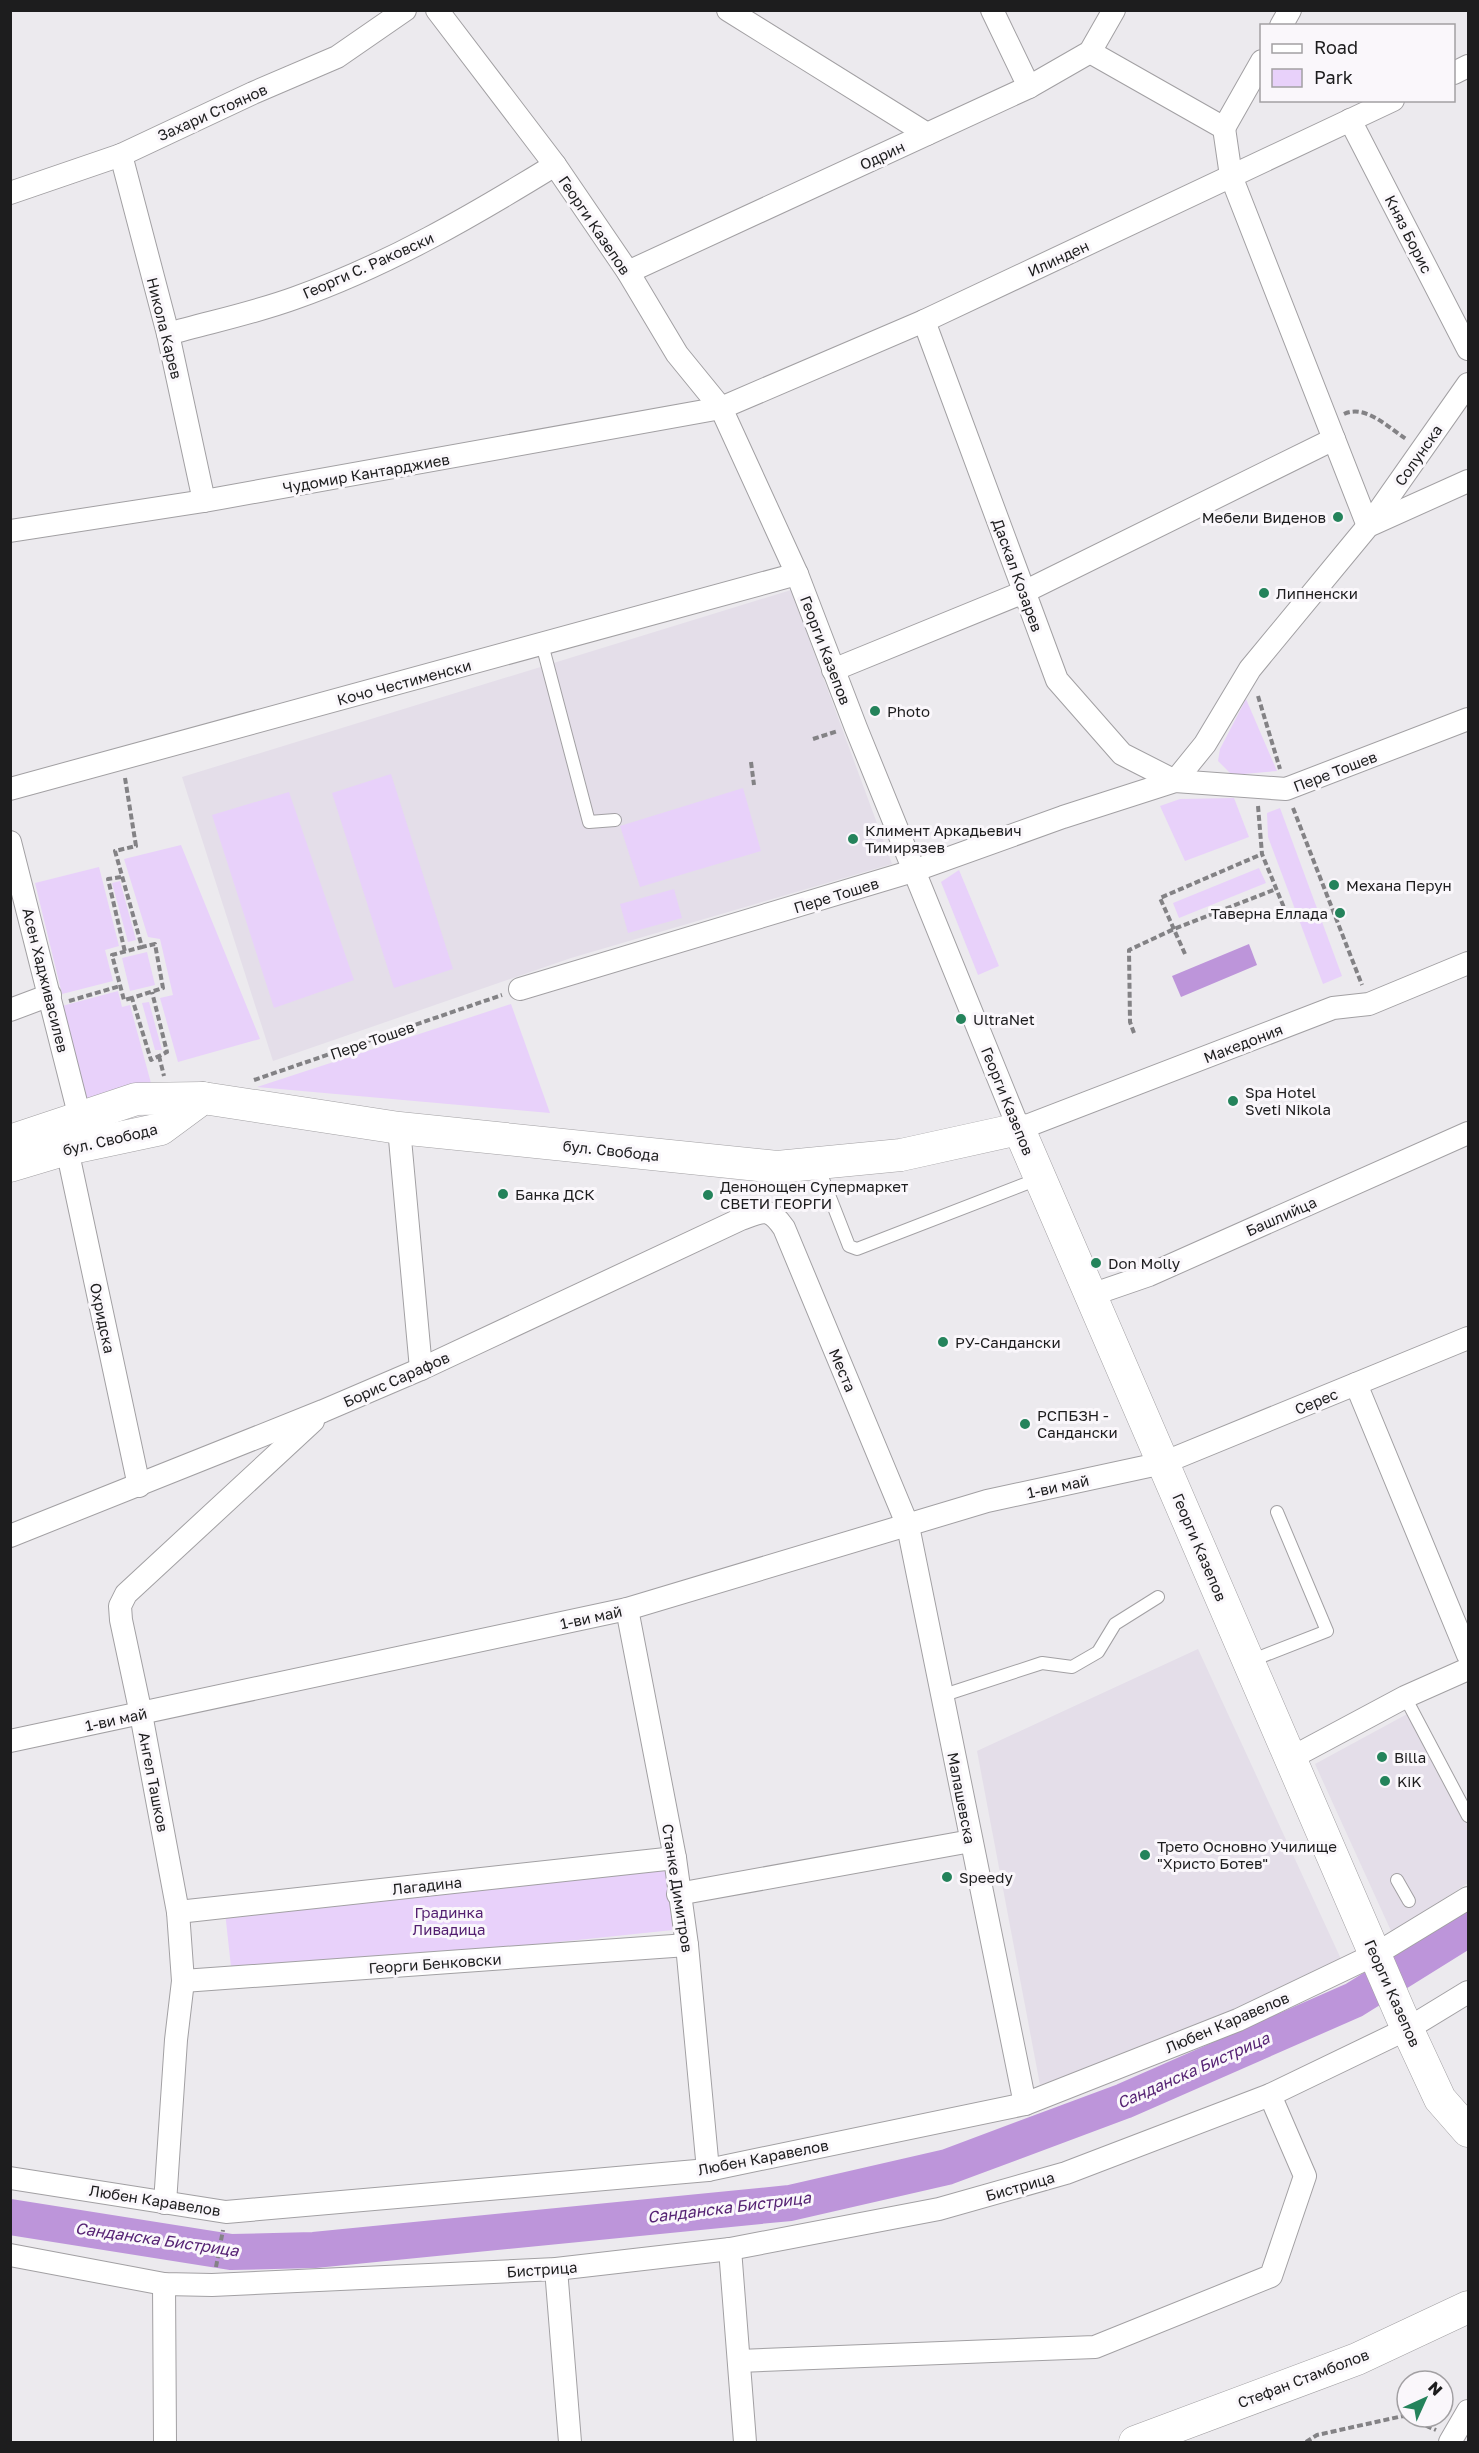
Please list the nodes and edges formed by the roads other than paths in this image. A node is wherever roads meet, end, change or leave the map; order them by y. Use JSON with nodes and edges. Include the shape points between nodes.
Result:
{"nodes":[{"id":1,"x":405,"y":10,"type":"edge"},
{"id":2,"x":437,"y":10,"type":"edge"},
{"id":3,"x":728,"y":10,"type":"edge"},
{"id":4,"x":992,"y":10,"type":"edge"},
{"id":5,"x":1114,"y":10,"type":"edge"},
{"id":6,"x":1290,"y":10,"type":"edge"},
{"id":7,"x":1282,"y":24,"type":"edge"},
{"id":8,"x":1090,"y":52,"type":"junction"},
{"id":9,"x":1260,"y":65,"type":"edge"},
{"id":10,"x":1029,"y":87,"type":"junction"},
{"id":11,"x":1389,"y":102,"type":"edge"},
{"id":12,"x":1350,"y":120,"type":"junction"},
{"id":13,"x":1224,"y":128,"type":"junction"},
{"id":14,"x":927,"y":134,"type":"junction"},
{"id":15,"x":121,"y":156,"type":"junction"},
{"id":16,"x":555,"y":165,"type":"junction"},
{"id":17,"x":1231,"y":176,"type":"junction"},
{"id":18,"x":10,"y":193,"type":"edge"},
{"id":19,"x":627,"y":272,"type":"junction"},
{"id":20,"x":924,"y":321,"type":"junction"},
{"id":21,"x":168,"y":334,"type":"junction"},
{"id":22,"x":1468,"y":349,"type":"edge"},
{"id":23,"x":1468,"y":384,"type":"edge"},
{"id":24,"x":721,"y":408,"type":"junction"},
{"id":25,"x":1330,"y":430,"type":"junction"},
{"id":26,"x":1468,"y":482,"type":"edge"},
{"id":27,"x":204,"y":501,"type":"junction"},
{"id":28,"x":1368,"y":526,"type":"junction"},
{"id":29,"x":10,"y":531,"type":"edge"},
{"id":30,"x":797,"y":574,"type":"junction"},
{"id":31,"x":1024,"y":591,"type":"junction"},
{"id":32,"x":542,"y":644,"type":"junction"},
{"id":33,"x":833,"y":670,"type":"junction"},
{"id":34,"x":1468,"y":719,"type":"edge"},
{"id":35,"x":1175,"y":781,"type":"junction"},
{"id":36,"x":10,"y":789,"type":"edge"},
{"id":37,"x":615,"y":820,"type":"dead end"},
{"id":38,"x":10,"y":842,"type":"edge"},
{"id":39,"x":913,"y":871,"type":"junction"},
{"id":40,"x":1468,"y":963,"type":"edge"},
{"id":41,"x":520,"y":989,"type":"road end"},
{"id":42,"x":51,"y":1001,"type":"junction"},
{"id":43,"x":10,"y":1010,"type":"edge"},
{"id":44,"x":202,"y":1098,"type":"junction"},
{"id":45,"x":80,"y":1118,"type":"junction"},
{"id":46,"x":399,"y":1128,"type":"junction"},
{"id":47,"x":1018,"y":1129,"type":"junction"},
{"id":48,"x":1468,"y":1133,"type":"edge"},
{"id":49,"x":10,"y":1141,"type":"edge"},
{"id":50,"x":66,"y":1149,"type":"junction"},
{"id":51,"x":817,"y":1162,"type":"junction"},
{"id":52,"x":10,"y":1166,"type":"edge"},
{"id":53,"x":1040,"y":1178,"type":"junction"},
{"id":54,"x":775,"y":1215,"type":"joint"},
{"id":55,"x":1090,"y":1295,"type":"junction"},
{"id":56,"x":1468,"y":1338,"type":"edge"},
{"id":57,"x":421,"y":1369,"type":"junction"},
{"id":58,"x":1356,"y":1384,"type":"junction"},
{"id":59,"x":322,"y":1411,"type":"junction"},
{"id":60,"x":1163,"y":1463,"type":"junction"},
{"id":61,"x":139,"y":1486,"type":"junction"},
{"id":62,"x":1277,"y":1512,"type":"dead end"},
{"id":63,"x":908,"y":1526,"type":"junction"},
{"id":64,"x":10,"y":1536,"type":"edge"},
{"id":65,"x":1158,"y":1597,"type":"dead end"},
{"id":66,"x":627,"y":1609,"type":"junction"},
{"id":67,"x":1468,"y":1655,"type":"edge"},
{"id":68,"x":1249,"y":1661,"type":"junction"},
{"id":69,"x":1468,"y":1669,"type":"edge"},
{"id":70,"x":941,"y":1696,"type":"junction"},
{"id":71,"x":1405,"y":1697,"type":"junction"},
{"id":72,"x":141,"y":1714,"type":"junction"},
{"id":73,"x":10,"y":1741,"type":"edge"},
{"id":74,"x":1291,"y":1758,"type":"junction"},
{"id":75,"x":1468,"y":1816,"type":"edge"},
{"id":76,"x":971,"y":1841,"type":"junction"},
{"id":77,"x":675,"y":1858,"type":"junction"},
{"id":78,"x":1397,"y":1880,"type":"dead end"},
{"id":79,"x":678,"y":1894,"type":"junction"},
{"id":80,"x":1468,"y":1898,"type":"edge"},
{"id":81,"x":1409,"y":1901,"type":"dead end"},
{"id":82,"x":178,"y":1912,"type":"junction"},
{"id":83,"x":687,"y":1945,"type":"junction"},
{"id":84,"x":1376,"y":1954,"type":"junction"},
{"id":85,"x":183,"y":1981,"type":"junction"},
{"id":86,"x":1468,"y":1992,"type":"edge"},
{"id":87,"x":1405,"y":2021,"type":"junction"},
{"id":88,"x":1270,"y":2095,"type":"junction"},
{"id":89,"x":1025,"y":2104,"type":"junction"},
{"id":90,"x":1468,"y":2131,"type":"edge"},
{"id":91,"x":708,"y":2170,"type":"junction"},
{"id":92,"x":10,"y":2178,"type":"edge"},
{"id":93,"x":165,"y":2203,"type":"junction"},
{"id":94,"x":730,"y":2249,"type":"junction"},
{"id":95,"x":10,"y":2255,"type":"edge"},
{"id":96,"x":556,"y":2269,"type":"junction"},
{"id":97,"x":164,"y":2284,"type":"junction"},
{"id":98,"x":1468,"y":2307,"type":"edge"},
{"id":99,"x":739,"y":2361,"type":"junction"},
{"id":100,"x":1468,"y":2411,"type":"edge"},
{"id":101,"x":1451,"y":2439,"type":"edge"},
{"id":102,"x":165,"y":2442,"type":"edge"},
{"id":103,"x":570,"y":2442,"type":"edge"},
{"id":104,"x":745,"y":2442,"type":"edge"},
{"id":105,"x":1135,"y":2442,"type":"edge"}],
"edges":[{"from":1,"to":15,"type":"street","name":"Захари Стоянов","via":[[337,57]]},
{"from":2,"to":16,"type":"street","name":"Георги Казепов"},
{"from":3,"to":14,"type":"street"},
{"from":4,"to":10,"type":"street"},
{"from":5,"to":8,"type":"street"},
{"from":6,"to":7,"type":"street"},
{"from":8,"to":10,"type":"street","name":"Одрин"},
{"from":8,"to":13,"type":"street"},
{"from":9,"to":13,"type":"street"},
{"from":10,"to":14,"type":"street","name":"Одрин"},
{"from":11,"to":12,"type":"street","name":"Илинден"},
{"from":12,"to":17,"type":"street","name":"Илинден"},
{"from":12,"to":22,"type":"street","name":"Княз Борис"},
{"from":13,"to":17,"type":"street"},
{"from":14,"to":19,"type":"street","name":"Одрин"},
{"from":15,"to":18,"type":"street","name":"Захари Стоянов"},
{"from":15,"to":21,"type":"street","name":"Никола Карев"},
{"from":16,"to":19,"type":"street","name":"Георги Казепов"},
{"from":16,"to":21,"type":"street","name":"Георги С. Раковски","via":[[405,252],[295,298]]},
{"from":17,"to":20,"type":"street","name":"Илинден"},
{"from":17,"to":25,"type":"street"},
{"from":19,"to":24,"type":"street","name":"Георги Казепов","via":[[677,354]]},
{"from":20,"to":24,"type":"street","name":"Илинден"},
{"from":20,"to":31,"type":"street","name":"Даскал Козарев"},
{"from":21,"to":27,"type":"street","name":"Никола Карев"},
{"from":23,"to":28,"type":"street","name":"Солунска"},
{"from":24,"to":27,"type":"street","name":"Чудомир Кантарджиев"},
{"from":24,"to":30,"type":"street","name":"Георги Казепов"},
{"from":25,"to":28,"type":"street"},
{"from":25,"to":31,"type":"street"},
{"from":26,"to":28,"type":"street"},
{"from":27,"to":29,"type":"street","name":"Чудомир Кантарджиев"},
{"from":28,"to":35,"type":"street","name":"Солунска","via":[[1250,669],[1205,744]]},
{"from":30,"to":32,"type":"street","name":"Кочо Честименски"},
{"from":30,"to":33,"type":"street","name":"Георги Казепов"},
{"from":31,"to":33,"type":"street"},
{"from":31,"to":35,"type":"street","name":"Даскал Козарев","via":[[1057,680],[1122,754]]},
{"from":32,"to":36,"type":"street","name":"Кочо Честименски"},
{"from":32,"to":37,"type":"lane","via":[[590,822]]},
{"from":33,"to":39,"type":"street","name":"Георги Казепов"},
{"from":34,"to":35,"type":"street","name":"Пере Тошев","via":[[1286,789]]},
{"from":35,"to":39,"type":"street","name":"Пере Тошев"},
{"from":38,"to":42,"type":"street","name":"Асен Хадживасилев"},
{"from":39,"to":41,"type":"street","name":"Пере Тошев"},
{"from":39,"to":47,"type":"street","name":"Георги Казепов"},
{"from":40,"to":47,"type":"street","name":"Македония","via":[[1369,1004],[1333,1008]]},
{"from":42,"to":43,"type":"street"},
{"from":42,"to":45,"type":"street","name":"Асен Хадживасилев"},
{"from":44,"to":45,"type":"street","name":"бул. Свобода","via":[[136,1100]]},
{"from":44,"to":46,"type":"street","name":"бул. Свобода"},
{"from":44,"to":50,"type":"street","name":"бул. Свобода","via":[[161,1130]]},
{"from":45,"to":49,"type":"street","name":"бул. Свобода"},
{"from":45,"to":50,"type":"street"},
{"from":46,"to":51,"type":"street","name":"бул. Свобода","via":[[777,1167]]},
{"from":46,"to":57,"type":"street"},
{"from":47,"to":51,"type":"street","name":"бул. Свобода","via":[[901,1155]]},
{"from":47,"to":53,"type":"street","name":"Георги Казепов"},
{"from":48,"to":55,"type":"street","name":"Башлийца","via":[[1149,1275]]},
{"from":50,"to":52,"type":"street","name":"бул. Свобода"},
{"from":50,"to":61,"type":"street","name":"Охридска"},
{"from":51,"to":53,"type":"lane","via":[[849,1246],[856,1250]]},
{"from":53,"to":55,"type":"street","name":"Георги Казепов"},
{"from":54,"to":57,"type":"street","name":"Борис Сарафов","via":[[762,1211],[741,1219]]},
{"from":54,"to":63,"type":"street","name":"Места","via":[[784,1228]]},
{"from":55,"to":60,"type":"street","name":"Георги Казепов"},
{"from":56,"to":58,"type":"street","name":"Серес"},
{"from":57,"to":59,"type":"street","name":"Борис Сарафов"},
{"from":58,"to":60,"type":"street","name":"Серес"},
{"from":58,"to":67,"type":"street"},
{"from":59,"to":61,"type":"street","name":"Борис Сарафов"},
{"from":59,"to":72,"type":"street","name":"Ангел Ташков","via":[[126,1594],[120,1606],[121,1620]]},
{"from":60,"to":63,"type":"street","name":"1-ви май","via":[[987,1501]]},
{"from":60,"to":68,"type":"street","name":"Георги Казепов"},
{"from":61,"to":64,"type":"street","name":"Борис Сарафов"},
{"from":62,"to":68,"type":"lane","via":[[1327,1631]]},
{"from":63,"to":66,"type":"street","name":"1-ви май"},
{"from":63,"to":70,"type":"street","name":"Малашевска"},
{"from":65,"to":70,"type":"lane","via":[[1115,1624],[1098,1652],[1072,1667],[1042,1663]]},
{"from":66,"to":72,"type":"street","name":"1-ви май"},
{"from":66,"to":77,"type":"street","name":"Станке Димитров"},
{"from":68,"to":74,"type":"street","name":"Георги Казепов"},
{"from":69,"to":71,"type":"street"},
{"from":70,"to":76,"type":"street","name":"Малашевска"},
{"from":71,"to":74,"type":"street"},
{"from":71,"to":75,"type":"lane"},
{"from":72,"to":73,"type":"street","name":"1-ви май"},
{"from":72,"to":82,"type":"street","name":"Ангел Ташков"},
{"from":74,"to":84,"type":"street","name":"Георги Казепов"},
{"from":76,"to":79,"type":"street"},
{"from":76,"to":89,"type":"street","name":"Малашевска"},
{"from":77,"to":79,"type":"street","name":"Станке Димитров"},
{"from":77,"to":82,"type":"street","name":"Лагадина"},
{"from":78,"to":81,"type":"lane"},
{"from":79,"to":83,"type":"street","name":"Станке Димитров"},
{"from":80,"to":84,"type":"street","name":"Любен Каравелов"},
{"from":82,"to":85,"type":"street","name":"Ангел Ташков"},
{"from":83,"to":85,"type":"street","name":"Георги Бенковски"},
{"from":83,"to":91,"type":"street","name":"Станке Димитров"},
{"from":84,"to":87,"type":"street","name":"Георги Казепов"},
{"from":84,"to":89,"type":"street","name":"Любен Каравелов","via":[[1238,2020]]},
{"from":85,"to":93,"type":"street","name":"Ангел Ташков"},
{"from":86,"to":87,"type":"street","name":"Бистрица"},
{"from":87,"to":88,"type":"street","name":"Бистрица"},
{"from":87,"to":90,"type":"street","name":"Георги Казепов","via":[[1440,2099]]},
{"from":88,"to":94,"type":"street","name":"Бистрица","via":[[1066,2173],[939,2209]]},
{"from":88,"to":99,"type":"street","via":[[1305,2176],[1271,2276],[1095,2347]]},
{"from":89,"to":91,"type":"street","name":"Любен Каравелов"},
{"from":91,"to":93,"type":"street","name":"Любен Каравелов","via":[[226,2212]]},
{"from":92,"to":93,"type":"street","name":"Любен Каравелов"},
{"from":94,"to":96,"type":"street","name":"Бистрица"},
{"from":94,"to":99,"type":"street"},
{"from":95,"to":97,"type":"street","name":"Бистрица"},
{"from":96,"to":97,"type":"street","name":"Бистрица"},
{"from":96,"to":103,"type":"street"},
{"from":97,"to":102,"type":"street"},
{"from":98,"to":105,"type":"street","name":"Стефан Стамболов","via":[[1357,2359]]},
{"from":99,"to":104,"type":"street"},
{"from":100,"to":101,"type":"street"}]}
